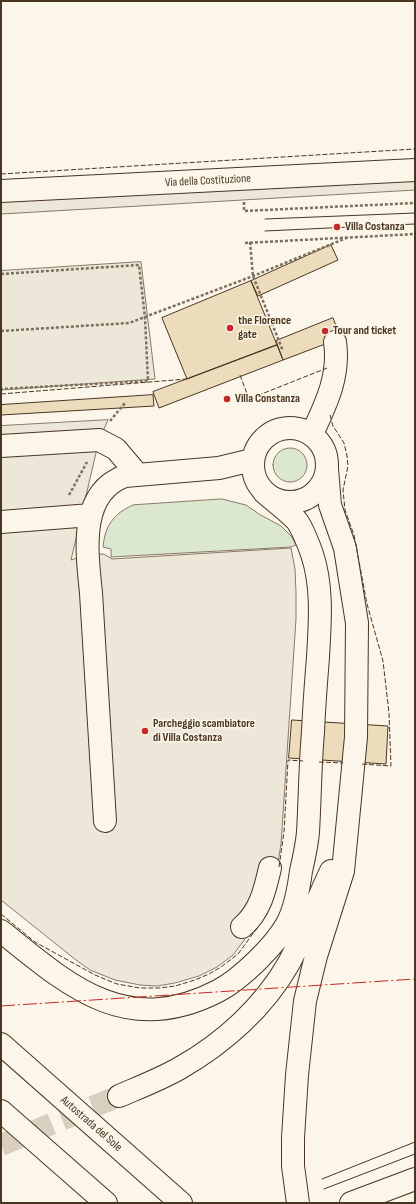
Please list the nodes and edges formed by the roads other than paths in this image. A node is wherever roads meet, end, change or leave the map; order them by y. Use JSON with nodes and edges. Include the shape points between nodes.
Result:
{"nodes":[{"id":1,"x":415,"y":170,"type":"edge"},
{"id":2,"x":1,"y":191,"type":"edge"},
{"id":3,"x":335,"y":342,"type":"dead end"},
{"id":4,"x":312,"y":434,"type":"junction"},
{"id":5,"x":1,"y":446,"type":"edge"},
{"id":6,"x":252,"y":460,"type":"junction"},
{"id":7,"x":219,"y":468,"type":"junction"},
{"id":8,"x":327,"y":470,"type":"junction"},
{"id":9,"x":138,"y":474,"type":"junction"},
{"id":10,"x":260,"y":487,"type":"junction"},
{"id":11,"x":91,"y":515,"type":"junction"},
{"id":12,"x":1,"y":522,"type":"edge"},
{"id":13,"x":356,"y":738,"type":"junction"},
{"id":14,"x":105,"y":821,"type":"dead end"},
{"id":15,"x":270,"y":868,"type":"dead end"},
{"id":16,"x":242,"y":927,"type":"dead end"},
{"id":17,"x":1,"y":931,"type":"edge"},
{"id":18,"x":1,"y":1044,"type":"edge"},
{"id":19,"x":119,"y":1096,"type":"tunnel mouth"},
{"id":20,"x":1,"y":1111,"type":"edge"},
{"id":21,"x":415,"y":1179,"type":"edge"},
{"id":22,"x":174,"y":1197,"type":"edge"},
{"id":23,"x":106,"y":1203,"type":"edge"},
{"id":24,"x":298,"y":1203,"type":"edge"},
{"id":25,"x":351,"y":1203,"type":"edge"}],
"edges":[{"from":1,"to":2,"type":"main road","name":"Via della Costituzione"},
{"from":3,"to":4,"type":"main road","via":[[337,364],[333,382]]},
{"from":4,"to":6,"type":"main road","via":[[293,427],[273,431],[258,444]]},
{"from":4,"to":8,"type":"main road","via":[[324,450]]},
{"from":5,"to":9,"type":"main road","via":[[99,440],[116,449]]},
{"from":6,"to":7,"type":"main road"},
{"from":6,"to":10,"type":"main road"},
{"from":7,"to":9,"type":"main road"},
{"from":7,"to":10,"type":"main road"},
{"from":8,"to":10,"type":"main road","via":[[319,488],[299,501],[287,502],[276,499]]},
{"from":8,"to":13,"type":"main road","via":[[330,505],[345,548],[357,623]]},
{"from":9,"to":11,"type":"main road","via":[[120,478],[107,486],[97,498]]},
{"from":10,"to":17,"type":"main road","via":[[298,522],[312,554],[320,588],[308,834],[299,888],[289,921],[251,966],[228,986],[183,1006],[159,1009],[119,1005],[83,992]]},
{"from":11,"to":12,"type":"main road"},
{"from":11,"to":14,"type":"main road","via":[[82,593]]},
{"from":13,"to":19,"type":"main road","via":[[331,871],[289,962],[277,982],[248,1016],[212,1048],[179,1068]]},
{"from":13,"to":24,"type":"main road","bridge":true,"via":[[343,871],[316,956],[305,1001],[293,1138],[293,1166]]},
{"from":15,"to":16,"type":"main road","via":[[260,904],[252,918]]},
{"from":18,"to":22,"type":"main road","name":"Autostrada del Sole"},
{"from":20,"to":23,"type":"main road"},
{"from":21,"to":25,"type":"main road"}]}
